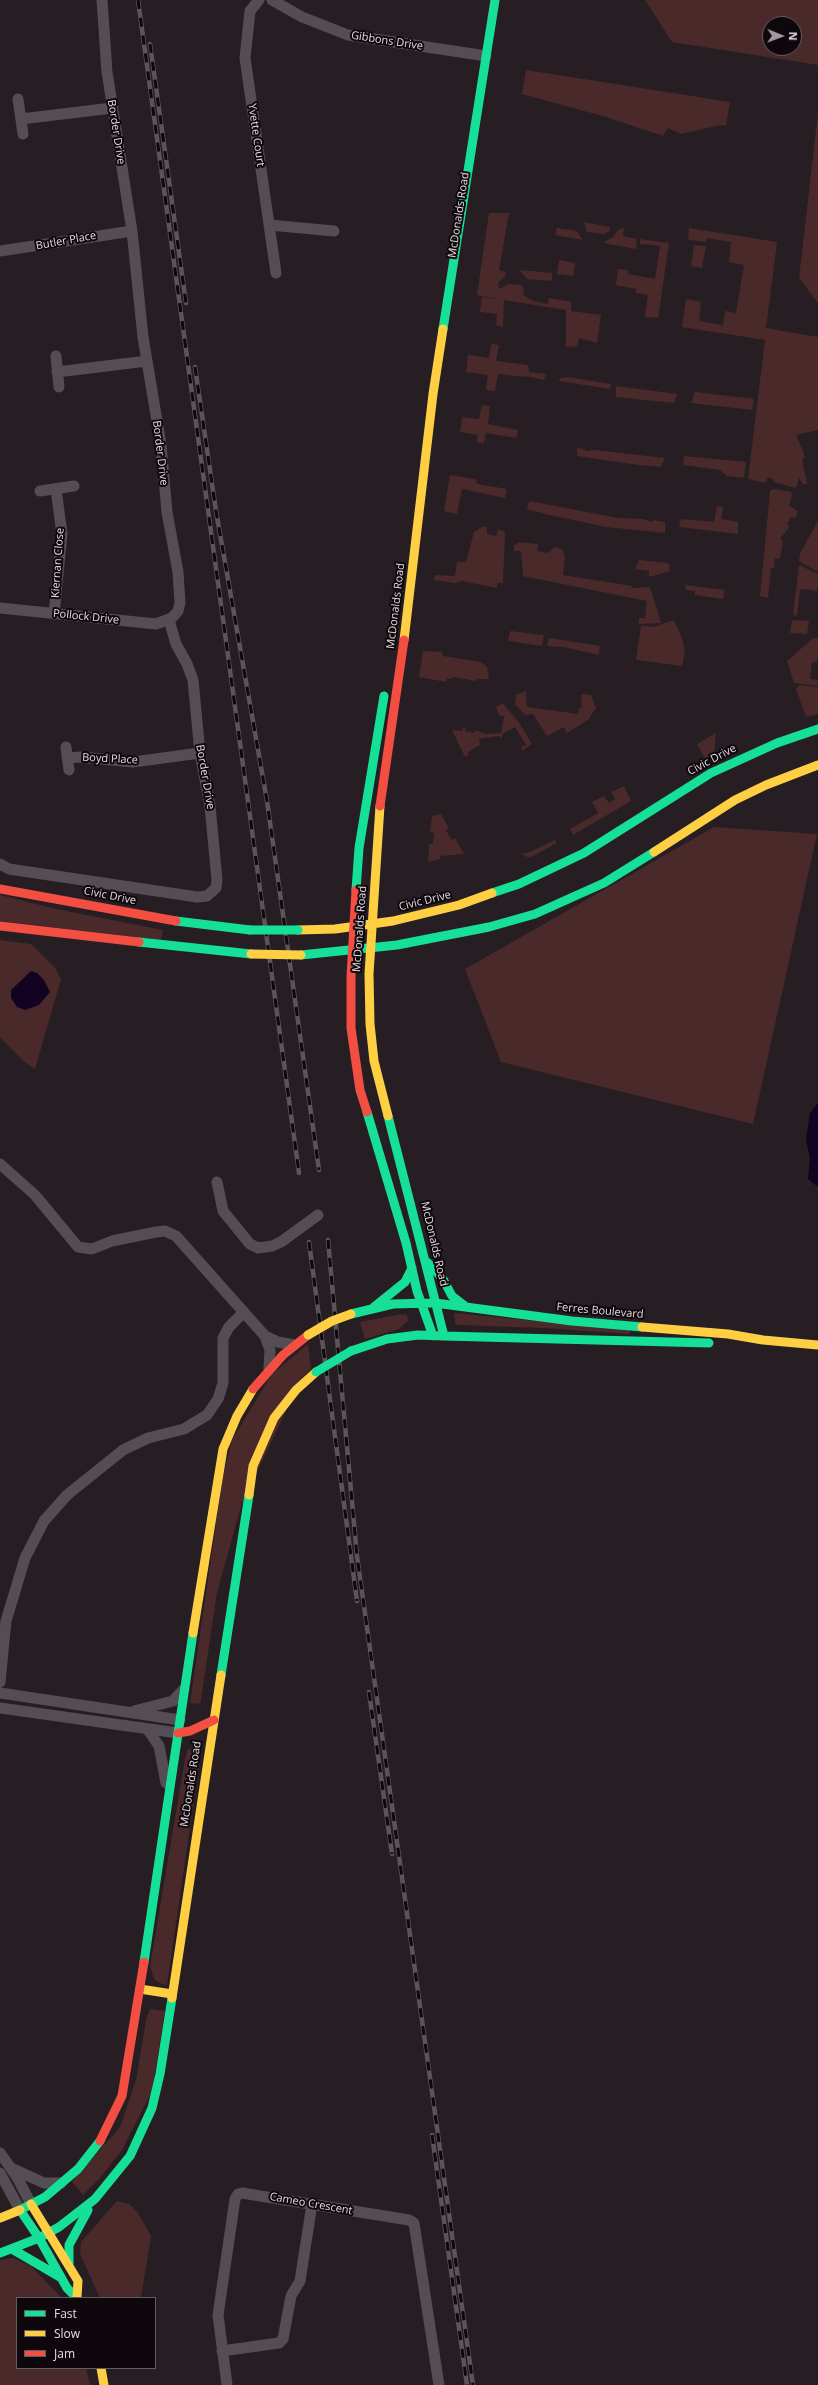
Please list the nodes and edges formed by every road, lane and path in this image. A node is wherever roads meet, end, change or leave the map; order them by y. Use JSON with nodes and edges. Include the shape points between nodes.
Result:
{"nodes":[{"id":1,"x":102,"y":0,"type":"edge"},
{"id":2,"x":259,"y":0,"type":"edge"},
{"id":3,"x":272,"y":0,"type":"edge"},
{"id":4,"x":494,"y":0,"type":"edge"},
{"id":5,"x":486,"y":56,"type":"junction"},
{"id":6,"x":492,"y":86,"type":"dead end"},
{"id":7,"x":18,"y":99,"type":"dead end"},
{"id":8,"x":112,"y":108,"type":"junction"},
{"id":9,"x":21,"y":119,"type":"junction"},
{"id":10,"x":23,"y":134,"type":"dead end"},
{"id":11,"x":269,"y":225,"type":"junction"},
{"id":12,"x":132,"y":230,"type":"junction"},
{"id":13,"x":334,"y":231,"type":"dead end"},
{"id":14,"x":0,"y":251,"type":"edge"},
{"id":15,"x":276,"y":273,"type":"dead end"},
{"id":16,"x":56,"y":356,"type":"dead end"},
{"id":17,"x":147,"y":360,"type":"junction"},
{"id":18,"x":57,"y":372,"type":"junction"},
{"id":19,"x":59,"y":387,"type":"dead end"},
{"id":20,"x":430,"y":432,"type":"junction"},
{"id":21,"x":74,"y":486,"type":"dead end"},
{"id":22,"x":56,"y":489,"type":"junction"},
{"id":23,"x":40,"y":491,"type":"dead end"},
{"id":24,"x":414,"y":550,"type":"junction"},
{"id":25,"x":0,"y":608,"type":"edge"},
{"id":26,"x":54,"y":614,"type":"junction"},
{"id":27,"x":169,"y":620,"type":"junction"},
{"id":28,"x":394,"y":640,"type":"dead end"},
{"id":29,"x":386,"y":686,"type":"dead end"},
{"id":30,"x":818,"y":729,"type":"edge"},
{"id":31,"x":200,"y":753,"type":"junction"},
{"id":32,"x":818,"y":765,"type":"edge"},
{"id":33,"x":69,"y":770,"type":"dead end"},
{"id":34,"x":0,"y":864,"type":"edge"},
{"id":35,"x":0,"y":889,"type":"edge"},
{"id":36,"x":373,"y":924,"type":"junction"},
{"id":37,"x":0,"y":926,"type":"edge"},
{"id":38,"x":354,"y":926,"type":"junction"},
{"id":39,"x":371,"y":948,"type":"junction"},
{"id":40,"x":352,"y":951,"type":"junction"},
{"id":41,"x":0,"y":1164,"type":"edge"},
{"id":42,"x":217,"y":1182,"type":"dead end"},
{"id":43,"x":318,"y":1215,"type":"dead end"},
{"id":44,"x":427,"y":1262,"type":"junction"},
{"id":45,"x":412,"y":1268,"type":"junction"},
{"id":46,"x":421,"y":1302,"type":"junction"},
{"id":47,"x":435,"y":1303,"type":"junction"},
{"id":48,"x":465,"y":1306,"type":"junction"},
{"id":49,"x":373,"y":1309,"type":"junction"},
{"id":50,"x":244,"y":1312,"type":"junction"},
{"id":51,"x":266,"y":1336,"type":"junction"},
{"id":52,"x":433,"y":1336,"type":"junction"},
{"id":53,"x":444,"y":1336,"type":"junction"},
{"id":54,"x":763,"y":1340,"type":"junction"},
{"id":55,"x":294,"y":1345,"type":"junction"},
{"id":56,"x":818,"y":1345,"type":"edge"},
{"id":57,"x":269,"y":1369,"type":"junction"},
{"id":58,"x":0,"y":1682,"type":"edge"},
{"id":59,"x":185,"y":1688,"type":"junction"},
{"id":60,"x":0,"y":1693,"type":"edge"},
{"id":61,"x":0,"y":1708,"type":"edge"},
{"id":62,"x":128,"y":1712,"type":"junction"},
{"id":63,"x":180,"y":1720,"type":"junction"},
{"id":64,"x":214,"y":1720,"type":"junction"},
{"id":65,"x":148,"y":1730,"type":"junction"},
{"id":66,"x":178,"y":1733,"type":"junction"},
{"id":67,"x":167,"y":1804,"type":"junction"},
{"id":68,"x":140,"y":1989,"type":"junction"},
{"id":69,"x":172,"y":1994,"type":"junction"},
{"id":70,"x":0,"y":2154,"type":"edge"},
{"id":71,"x":11,"y":2168,"type":"junction"},
{"id":72,"x":0,"y":2173,"type":"edge"},
{"id":73,"x":5,"y":2183,"type":"junction"},
{"id":74,"x":63,"y":2183,"type":"junction"},
{"id":75,"x":0,"y":2195,"type":"edge"},
{"id":76,"x":95,"y":2199,"type":"junction"},
{"id":77,"x":31,"y":2204,"type":"junction"},
{"id":78,"x":312,"y":2204,"type":"junction"},
{"id":79,"x":20,"y":2210,"type":"junction"},
{"id":80,"x":0,"y":2218,"type":"edge"},
{"id":81,"x":50,"y":2233,"type":"junction"},
{"id":82,"x":39,"y":2238,"type":"junction"},
{"id":83,"x":12,"y":2249,"type":"junction"},
{"id":84,"x":0,"y":2253,"type":"edge"},
{"id":85,"x":69,"y":2264,"type":"junction"},
{"id":86,"x":60,"y":2277,"type":"junction"},
{"id":87,"x":77,"y":2297,"type":"edge"},
{"id":88,"x":222,"y":2351,"type":"junction"},
{"id":89,"x":101,"y":2369,"type":"edge"},
{"id":90,"x":104,"y":2385,"type":"edge"},
{"id":91,"x":227,"y":2385,"type":"edge"},
{"id":92,"x":439,"y":2385,"type":"edge"}],
"edges":[{"from":1,"to":8,"type":"street","name":"Border Drive"},
{"from":2,"to":11,"type":"street","name":"Yvette Court","via":[[250,11],[245,58]]},
{"from":3,"to":5,"type":"street","name":"Gibbons Drive","via":[[302,17],[348,35]]},
{"from":4,"to":5,"type":"main road","name":"McDonalds Road"},
{"from":5,"to":20,"type":"main road","name":"McDonalds Road","via":[[434,386]]},
{"from":6,"to":20,"type":"main road","name":"McDonalds Road","via":[[452,333]]},
{"from":7,"to":9,"type":"street"},
{"from":8,"to":9,"type":"street"},
{"from":8,"to":12,"type":"street","name":"Border Drive"},
{"from":9,"to":10,"type":"street"},
{"from":11,"to":13,"type":"street"},
{"from":11,"to":15,"type":"street","name":"Yvette Court"},
{"from":12,"to":14,"type":"street","name":"Butler Place"},
{"from":12,"to":17,"type":"street","name":"Border Drive"},
{"from":16,"to":18,"type":"street"},
{"from":17,"to":18,"type":"street"},
{"from":17,"to":27,"type":"street","name":"Border Drive","via":[[163,458],[167,512],[180,584],[180,606]]},
{"from":18,"to":19,"type":"street"},
{"from":20,"to":24,"type":"main road","name":"McDonalds Road"},
{"from":21,"to":22,"type":"street"},
{"from":22,"to":23,"type":"street"},
{"from":22,"to":26,"type":"street","name":"Kiernan Close","via":[[62,534]]},
{"from":24,"to":28,"type":"main road","name":"McDonalds Road"},
{"from":24,"to":36,"type":"main road","name":"McDonalds Road","via":[[410,601],[380,806]]},
{"from":25,"to":26,"type":"street","name":"Pollock Drive"},
{"from":26,"to":27,"type":"street","name":"Pollock Drive","via":[[151,623]]},
{"from":27,"to":31,"type":"street","name":"Border Drive","via":[[176,644],[193,680]]},
{"from":29,"to":38,"type":"main road","name":"McDonalds Road","via":[[361,832]]},
{"from":30,"to":36,"type":"main road","name":"Civic Drive","via":[[777,743],[710,773],[584,853],[519,884],[459,905]]},
{"from":31,"to":33,"type":"street","name":"Boyd Place","via":[[133,762],[66,753]]},
{"from":31,"to":34,"type":"street","name":"Border Drive","via":[[210,806],[217,880],[216,888],[210,895],[197,897],[9,869]]},
{"from":32,"to":39,"type":"main road","via":[[735,800],[604,883],[556,906],[490,927]]},
{"from":35,"to":38,"type":"main road","name":"Civic Drive","bridge":true,"via":[[188,924],[250,930]]},
{"from":36,"to":38,"type":"main road","name":"Civic Drive"},
{"from":36,"to":39,"type":"main road","name":"McDonalds Road"},
{"from":37,"to":40,"type":"main road","bridge":true,"via":[[251,954]]},
{"from":38,"to":40,"type":"main road","name":"McDonalds Road"},
{"from":39,"to":40,"type":"main road"},
{"from":39,"to":44,"type":"main road","name":"McDonalds Road","via":[[370,1006],[374,1061]]},
{"from":40,"to":45,"type":"main road","name":"McDonalds Road","via":[[351,1028],[358,1080]]},
{"from":41,"to":50,"type":"street","via":[[35,1195],[78,1247],[88,1249],[156,1232],[172,1234]]},
{"from":42,"to":43,"type":"street","via":[[223,1211],[250,1244],[258,1248],[281,1242]]},
{"from":44,"to":47,"type":"main road","name":"McDonalds Road"},
{"from":44,"to":48,"type":"main road","via":[[443,1279],[452,1296]]},
{"from":45,"to":46,"type":"main road","name":"McDonalds Road"},
{"from":45,"to":49,"type":"main road","name":"McDonalds Road","via":[[405,1282]]},
{"from":46,"to":47,"type":"main road","name":"McDonalds Road"},
{"from":46,"to":49,"type":"main road","name":"McDonalds Road","via":[[393,1304]]},
{"from":46,"to":52,"type":"main road","name":"McDonalds Road"},
{"from":47,"to":48,"type":"main road","name":"Ferres Boulevard"},
{"from":47,"to":53,"type":"main road","name":"McDonalds Road"},
{"from":48,"to":54,"type":"main road","name":"Ferres Boulevard","via":[[572,1321],[728,1334]]},
{"from":49,"to":55,"type":"main road","name":"McDonalds Road","bridge":true,"via":[[332,1321]]},
{"from":50,"to":51,"type":"street"},
{"from":50,"to":58,"type":"street","via":[[229,1327],[223,1338],[223,1383],[218,1399],[207,1415],[184,1429],[152,1437],[123,1450],[67,1495],[44,1521],[25,1558],[6,1621]]},
{"from":51,"to":55,"type":"street","via":[[278,1342]]},
{"from":51,"to":57,"type":"street","via":[[270,1350]]},
{"from":52,"to":53,"type":"main road","name":"McDonalds Road"},
{"from":52,"to":64,"type":"main road","name":"McDonalds Road","bridge":true,"via":[[387,1339],[351,1351],[316,1372],[296,1390],[266,1432],[254,1466]]},
{"from":53,"to":54,"type":"main road","name":"Ferres Boulevard","via":[[724,1344]]},
{"from":54,"to":56,"type":"main road","name":"Ferres Boulevard"},
{"from":55,"to":57,"type":"main road","name":"McDonalds Road"},
{"from":57,"to":59,"type":"main road","name":"McDonalds Road","via":[[245,1401],[224,1449],[216,1484]]},
{"from":59,"to":62,"type":"street","via":[[181,1696],[173,1701]]},
{"from":59,"to":63,"type":"main road","name":"McDonalds Road"},
{"from":60,"to":62,"type":"street"},
{"from":61,"to":65,"type":"street"},
{"from":62,"to":63,"type":"street"},
{"from":63,"to":64,"type":"main road"},
{"from":63,"to":66,"type":"main road","name":"McDonalds Road"},
{"from":64,"to":66,"type":"main road","via":[[190,1731]]},
{"from":64,"to":69,"type":"main road","name":"McDonalds Road"},
{"from":65,"to":66,"type":"street"},
{"from":65,"to":67,"type":"street","via":[[158,1743],[161,1753]]},
{"from":66,"to":67,"type":"main road","name":"McDonalds Road"},
{"from":67,"to":68,"type":"main road","name":"McDonalds Road"},
{"from":68,"to":69,"type":"main road"},
{"from":68,"to":74,"type":"main road","name":"McDonalds Road","via":[[126,2080],[117,2109],[97,2146]]},
{"from":69,"to":76,"type":"main road","name":"McDonalds Road","via":[[160,2074],[152,2108],[130,2156]]},
{"from":70,"to":71,"type":"street"},
{"from":71,"to":74,"type":"street","via":[[44,2183]]},
{"from":71,"to":77,"type":"street"},
{"from":72,"to":73,"type":"street"},
{"from":73,"to":75,"type":"street"},
{"from":73,"to":79,"type":"street"},
{"from":74,"to":77,"type":"main road","name":"McDonalds Road"},
{"from":76,"to":81,"type":"main road","name":"McDonalds Road"},
{"from":76,"to":85,"type":"main road","via":[[70,2242]]},
{"from":77,"to":79,"type":"main road","name":"McDonalds Road"},
{"from":77,"to":81,"type":"main road"},
{"from":78,"to":88,"type":"street","via":[[300,2281],[291,2296],[283,2339],[279,2343]]},
{"from":78,"to":88,"type":"street","name":"Cameo Crescent","via":[[238,2194],[235,2199],[218,2315]]},
{"from":78,"to":92,"type":"street","name":"Cameo Crescent","via":[[409,2220],[414,2223]]},
{"from":79,"to":80,"type":"main road","name":"McDonalds Road"},
{"from":79,"to":82,"type":"main road"},
{"from":81,"to":82,"type":"main road","name":"McDonalds Road"},
{"from":81,"to":85,"type":"main road"},
{"from":82,"to":83,"type":"main road","name":"McDonalds Road"},
{"from":82,"to":86,"type":"main road"},
{"from":83,"to":84,"type":"main road","name":"McDonalds Road"},
{"from":83,"to":86,"type":"main road"},
{"from":85,"to":87,"type":"main road","via":[[78,2281]]},
{"from":86,"to":87,"type":"main road"},
{"from":88,"to":91,"type":"street","name":"Cameo Crescent"},
{"from":89,"to":90,"type":"main road"}]}
